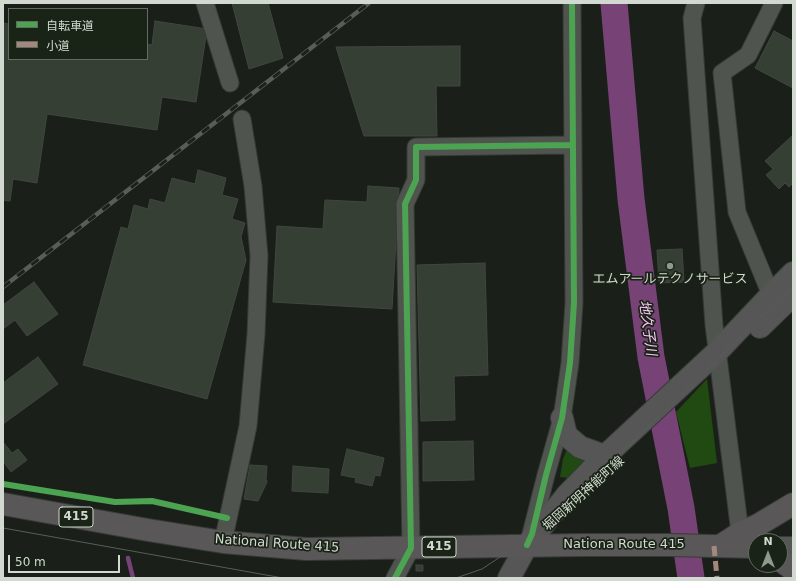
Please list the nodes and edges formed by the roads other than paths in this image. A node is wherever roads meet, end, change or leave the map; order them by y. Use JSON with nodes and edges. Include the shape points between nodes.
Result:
{"nodes":[{"id":1,"x":204,"y":3,"type":"edge"},
{"id":2,"x":572,"y":3,"type":"edge"},
{"id":3,"x":696,"y":3,"type":"edge"},
{"id":4,"x":774,"y":3,"type":"edge"},
{"id":5,"x":230,"y":83,"type":"dead end"},
{"id":6,"x":242,"y":119,"type":"dead end"},
{"id":7,"x":572,"y":145,"type":"junction"},
{"id":8,"x":793,"y":274,"type":"edge"},
{"id":9,"x":771,"y":295,"type":"junction"},
{"id":10,"x":793,"y":295,"type":"edge"},
{"id":11,"x":719,"y":359,"type":"junction"},
{"id":12,"x":562,"y":418,"type":"junction"},
{"id":13,"x":644,"y":430,"type":"junction"},
{"id":14,"x":605,"y":456,"type":"junction"},
{"id":15,"x":3,"y":504,"type":"edge"},
{"id":16,"x":793,"y":504,"type":"edge"},
{"id":17,"x":740,"y":533,"type":"junction"},
{"id":18,"x":223,"y":542,"type":"junction"},
{"id":19,"x":528,"y":545,"type":"junction"},
{"id":20,"x":715,"y":546,"type":"junction"},
{"id":21,"x":748,"y":547,"type":"edge"},
{"id":22,"x":411,"y":548,"type":"junction"},
{"id":23,"x":395,"y":578,"type":"edge"},
{"id":24,"x":509,"y":578,"type":"edge"}],
"edges":[{"from":1,"to":5,"type":"street"},
{"from":2,"to":7,"type":"street"},
{"from":3,"to":11,"type":"street","via":[[692,18],[713,317]]},
{"from":4,"to":9,"type":"street","via":[[748,55],[722,73],[737,212]]},
{"from":6,"to":18,"type":"street","via":[[253,186],[259,256],[256,334],[248,426]]},
{"from":7,"to":12,"type":"street","via":[[574,303],[570,363]]},
{"from":7,"to":22,"type":"street","via":[[416,147],[416,180],[405,204]]},
{"from":8,"to":9,"type":"main road","name":"堀岡新明神能町線"},
{"from":9,"to":11,"type":"main road","name":"堀岡新明神能町線"},
{"from":10,"to":11,"type":"main road","name":"堀岡新明神能町線"},
{"from":11,"to":13,"type":"main road","name":"堀岡新明神能町線"},
{"from":11,"to":17,"type":"street"},
{"from":12,"to":14,"type":"main road","via":[[566,435],[580,447]]},
{"from":12,"to":19,"type":"street"},
{"from":13,"to":14,"type":"main road","name":"堀岡新明神能町線"},
{"from":13,"to":19,"type":"main road","name":"堀岡新明神能町線","via":[[588,494]]},
{"from":14,"to":19,"type":"main road","name":"堀岡新明神能町線","via":[[567,495]]},
{"from":15,"to":18,"type":"highway","name":"National Route 415","number":"415"},
{"from":16,"to":17,"type":"highway"},
{"from":17,"to":20,"type":"highway"},
{"from":18,"to":22,"type":"highway","name":"National Route 415","number":"415","via":[[306,549]]},
{"from":19,"to":20,"type":"highway","name":"Nationa Route 415","number":"415"},
{"from":19,"to":22,"type":"highway","name":"National Route 415","number":"415"},
{"from":19,"to":24,"type":"main road"},
{"from":20,"to":21,"type":"highway","name":"Nationa Route 415","number":"415"},
{"from":22,"to":23,"type":"street"}]}
